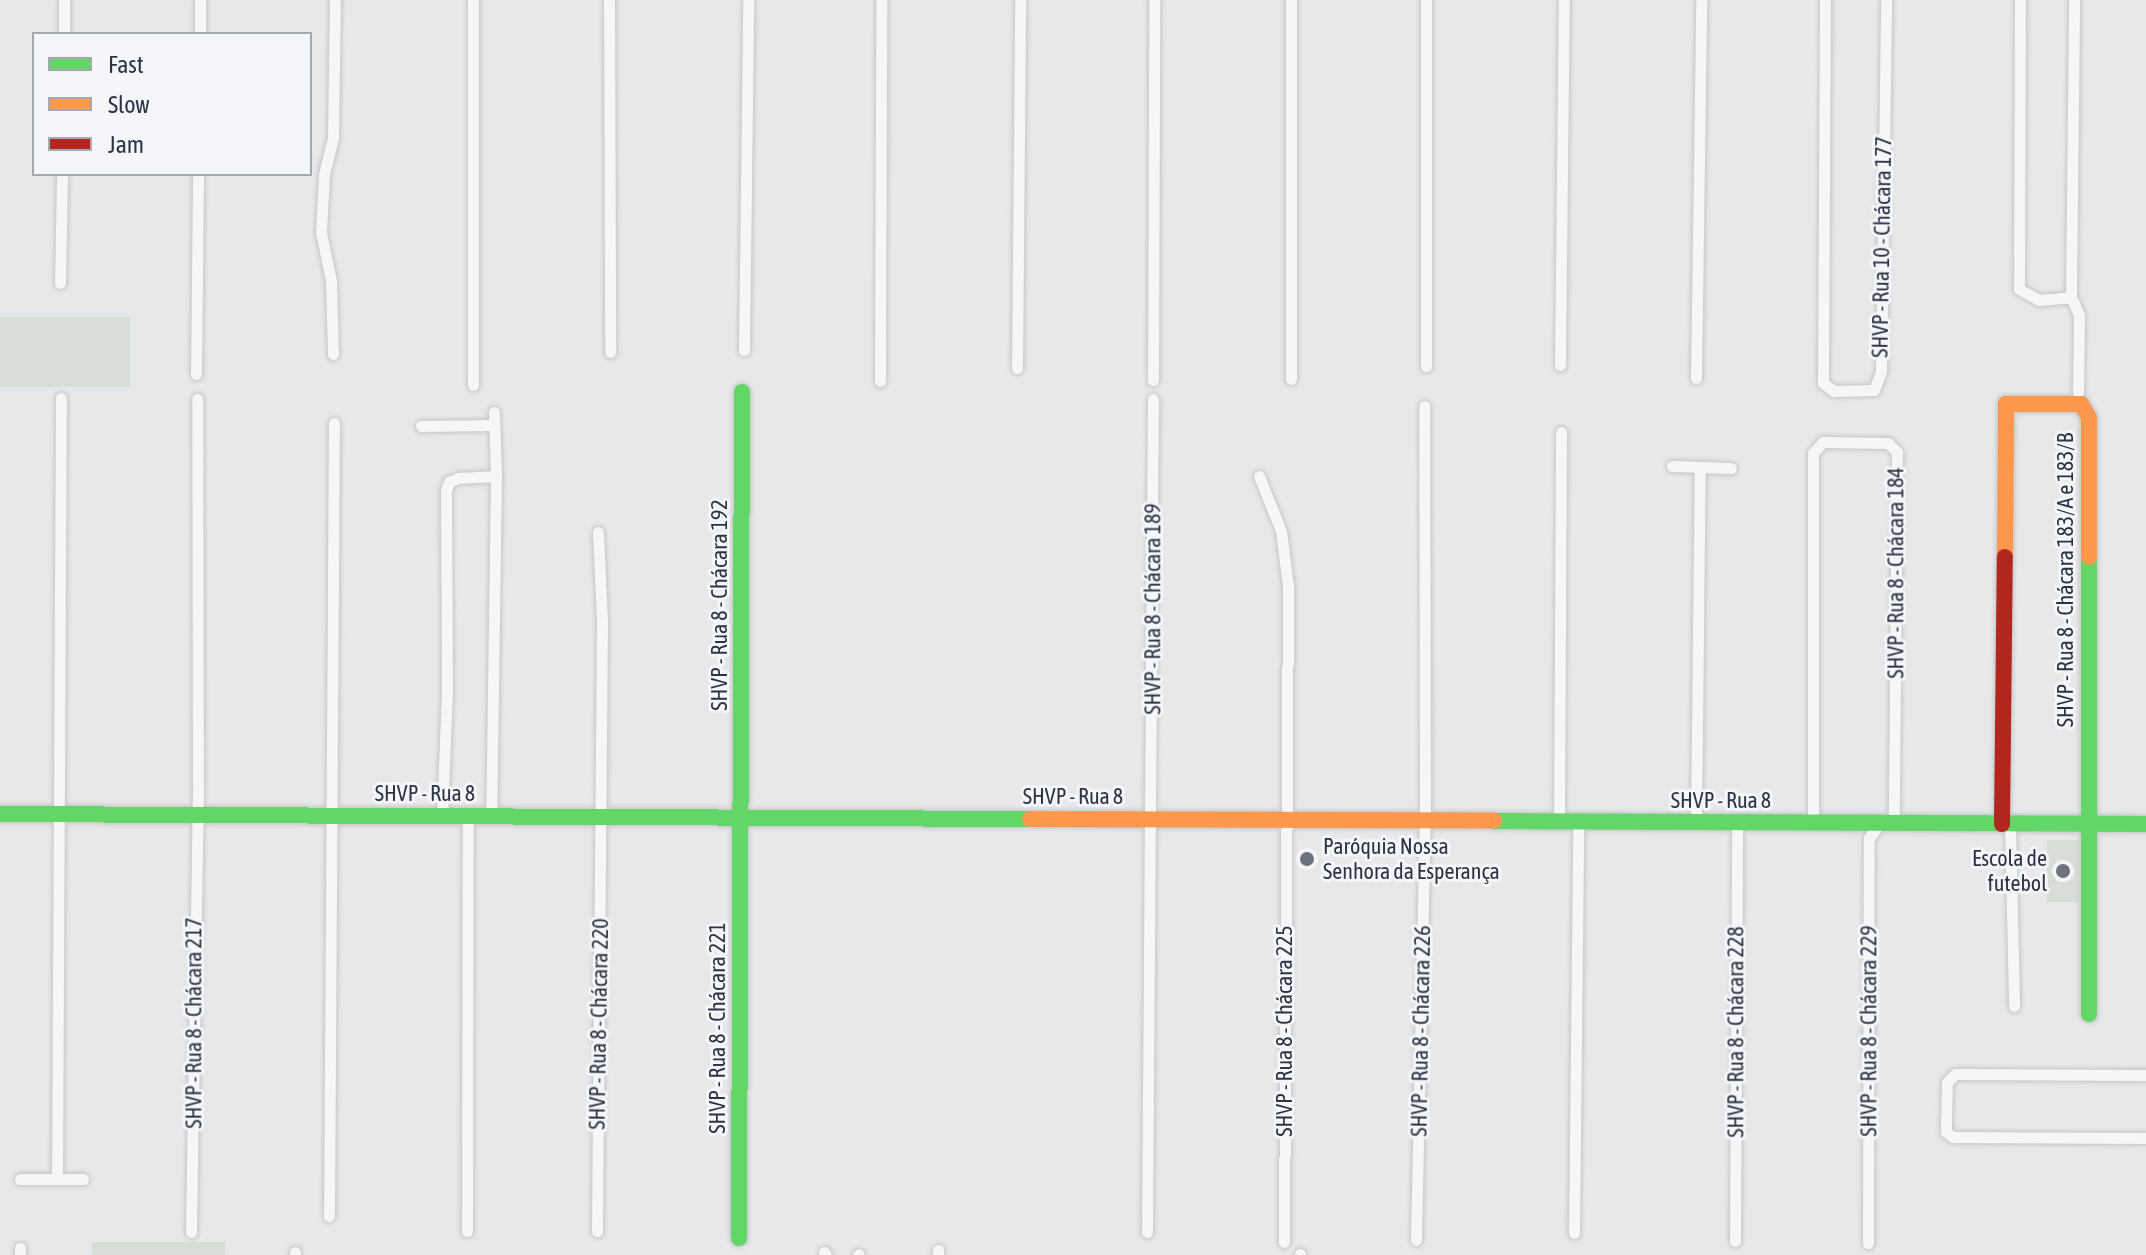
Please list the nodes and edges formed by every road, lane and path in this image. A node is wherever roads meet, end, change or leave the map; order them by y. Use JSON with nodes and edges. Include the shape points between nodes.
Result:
{"nodes":[{"id":1,"x":64,"y":0,"type":"edge"},
{"id":2,"x":200,"y":0,"type":"edge"},
{"id":3,"x":335,"y":0,"type":"edge"},
{"id":4,"x":473,"y":0,"type":"edge"},
{"id":5,"x":609,"y":0,"type":"edge"},
{"id":6,"x":748,"y":0,"type":"edge"},
{"id":7,"x":881,"y":0,"type":"edge"},
{"id":8,"x":1020,"y":0,"type":"edge"},
{"id":9,"x":1154,"y":0,"type":"edge"},
{"id":10,"x":1291,"y":0,"type":"edge"},
{"id":11,"x":1426,"y":0,"type":"edge"},
{"id":12,"x":1564,"y":0,"type":"edge"},
{"id":13,"x":1701,"y":0,"type":"edge"},
{"id":14,"x":1825,"y":0,"type":"edge"},
{"id":15,"x":1886,"y":0,"type":"edge"},
{"id":16,"x":2020,"y":0,"type":"edge"},
{"id":17,"x":2074,"y":0,"type":"edge"},
{"id":18,"x":64,"y":32,"type":"edge"},
{"id":19,"x":200,"y":32,"type":"edge"},
{"id":20,"x":62,"y":176,"type":"edge"},
{"id":21,"x":198,"y":176,"type":"edge"},
{"id":22,"x":60,"y":283,"type":"dead end"},
{"id":23,"x":2071,"y":297,"type":"junction"},
{"id":24,"x":744,"y":350,"type":"dead end"},
{"id":25,"x":610,"y":352,"type":"dead end"},
{"id":26,"x":333,"y":354,"type":"dead end"},
{"id":27,"x":1560,"y":365,"type":"dead end"},
{"id":28,"x":1426,"y":366,"type":"dead end"},
{"id":29,"x":1017,"y":368,"type":"dead end"},
{"id":30,"x":196,"y":374,"type":"dead end"},
{"id":31,"x":1696,"y":378,"type":"dead end"},
{"id":32,"x":1291,"y":379,"type":"dead end"},
{"id":33,"x":1153,"y":380,"type":"dead end"},
{"id":34,"x":880,"y":381,"type":"dead end"},
{"id":35,"x":473,"y":385,"type":"dead end"},
{"id":36,"x":742,"y":392,"type":"dead end"},
{"id":37,"x":2078,"y":392,"type":"dead end"},
{"id":38,"x":61,"y":398,"type":"dead end"},
{"id":39,"x":197,"y":399,"type":"dead end"},
{"id":40,"x":1153,"y":399,"type":"dead end"},
{"id":41,"x":1424,"y":406,"type":"dead end"},
{"id":42,"x":334,"y":423,"type":"dead end"},
{"id":43,"x":421,"y":426,"type":"dead end"},
{"id":44,"x":1561,"y":432,"type":"dead end"},
{"id":45,"x":1672,"y":466,"type":"dead end"},
{"id":46,"x":1700,"y":467,"type":"junction"},
{"id":47,"x":1731,"y":468,"type":"dead end"},
{"id":48,"x":496,"y":476,"type":"junction"},
{"id":49,"x":1259,"y":476,"type":"dead end"},
{"id":50,"x":598,"y":532,"type":"dead end"},
{"id":51,"x":0,"y":814,"type":"edge"},
{"id":52,"x":59,"y":814,"type":"junction"},
{"id":53,"x":197,"y":814,"type":"junction"},
{"id":54,"x":332,"y":816,"type":"junction"},
{"id":55,"x":442,"y":816,"type":"junction"},
{"id":56,"x":468,"y":816,"type":"junction"},
{"id":57,"x":491,"y":816,"type":"junction"},
{"id":58,"x":601,"y":816,"type":"junction"},
{"id":59,"x":741,"y":817,"type":"junction"},
{"id":60,"x":1285,"y":819,"type":"junction"},
{"id":61,"x":1151,"y":820,"type":"junction"},
{"id":62,"x":1425,"y":821,"type":"junction"},
{"id":63,"x":1559,"y":823,"type":"junction"},
{"id":64,"x":1578,"y":823,"type":"junction"},
{"id":65,"x":1696,"y":823,"type":"junction"},
{"id":66,"x":1737,"y":823,"type":"junction"},
{"id":67,"x":1813,"y":823,"type":"junction"},
{"id":68,"x":1887,"y":823,"type":"junction"},
{"id":69,"x":2006,"y":824,"type":"junction"},
{"id":70,"x":2088,"y":824,"type":"junction"},
{"id":71,"x":2146,"y":824,"type":"edge"},
{"id":72,"x":2014,"y":1006,"type":"dead end"},
{"id":73,"x":2089,"y":1014,"type":"dead end"},
{"id":74,"x":2146,"y":1075,"type":"edge"},
{"id":75,"x":2146,"y":1138,"type":"edge"},
{"id":76,"x":57,"y":1178,"type":"junction"},
{"id":77,"x":20,"y":1179,"type":"dead end"},
{"id":78,"x":83,"y":1179,"type":"dead end"},
{"id":79,"x":329,"y":1216,"type":"dead end"},
{"id":80,"x":467,"y":1231,"type":"dead end"},
{"id":81,"x":597,"y":1231,"type":"dead end"},
{"id":82,"x":191,"y":1232,"type":"dead end"},
{"id":83,"x":1147,"y":1232,"type":"dead end"},
{"id":84,"x":1574,"y":1233,"type":"dead end"},
{"id":85,"x":739,"y":1238,"type":"dead end"},
{"id":86,"x":1416,"y":1240,"type":"dead end"},
{"id":87,"x":1735,"y":1241,"type":"dead end"},
{"id":88,"x":1284,"y":1242,"type":"dead end"},
{"id":89,"x":1868,"y":1243,"type":"dead end"}],
"edges":[{"from":1,"to":18,"type":"street"},
{"from":2,"to":19,"type":"street"},
{"from":3,"to":26,"type":"street","via":[[333,138],[324,174],[321,232],[331,281]]},
{"from":4,"to":35,"type":"street"},
{"from":5,"to":25,"type":"street"},
{"from":6,"to":24,"type":"street"},
{"from":7,"to":34,"type":"street"},
{"from":8,"to":29,"type":"street"},
{"from":9,"to":33,"type":"street"},
{"from":10,"to":32,"type":"street"},
{"from":11,"to":28,"type":"street"},
{"from":12,"to":27,"type":"street"},
{"from":13,"to":31,"type":"street"},
{"from":14,"to":15,"type":"street","name":"SHVP - Rua 10 - Chácara 177","via":[[1823,383],[1834,391],[1874,390],[1881,372]]},
{"from":16,"to":23,"type":"street","via":[[2019,289],[2039,300]]},
{"from":17,"to":23,"type":"street"},
{"from":20,"to":22,"type":"street"},
{"from":21,"to":30,"type":"street"},
{"from":23,"to":37,"type":"street","via":[[2079,315]]},
{"from":36,"to":59,"type":"street","name":"SHVP - Rua 8 - Chácara 192"},
{"from":38,"to":52,"type":"street"},
{"from":39,"to":53,"type":"street","name":"SHVP - Rua 8 - Chácara 217"},
{"from":40,"to":61,"type":"street","name":"SHVP - Rua 8 - Chácara 189"},
{"from":41,"to":62,"type":"street","name":"SHVP - Rua 8 - Chácara 226"},
{"from":42,"to":54,"type":"street"},
{"from":43,"to":48,"type":"street","via":[[494,418]]},
{"from":44,"to":63,"type":"street"},
{"from":45,"to":46,"type":"street"},
{"from":46,"to":47,"type":"street"},
{"from":46,"to":65,"type":"street"},
{"from":48,"to":55,"type":"street","via":[[452,479],[446,490]]},
{"from":48,"to":57,"type":"street"},
{"from":49,"to":60,"type":"street","name":"SHVP - Rua 8 - Chácara 225","via":[[1281,531],[1287,574]]},
{"from":50,"to":58,"type":"street","name":"SHVP - Rua 8 - Chácara 220"},
{"from":51,"to":52,"type":"street","name":"SHVP - Rua 8"},
{"from":52,"to":53,"type":"street","name":"SHVP - Rua 8"},
{"from":52,"to":76,"type":"street"},
{"from":53,"to":54,"type":"street","name":"SHVP - Rua 8"},
{"from":53,"to":82,"type":"street","name":"SHVP - Rua 8 - Chácara 217"},
{"from":54,"to":55,"type":"street","name":"SHVP - Rua 8"},
{"from":54,"to":79,"type":"street"},
{"from":55,"to":56,"type":"street","name":"SHVP - Rua 8"},
{"from":56,"to":57,"type":"street","name":"SHVP - Rua 8"},
{"from":56,"to":80,"type":"street"},
{"from":57,"to":58,"type":"street","name":"SHVP - Rua 8"},
{"from":58,"to":59,"type":"street","name":"SHVP - Rua 8"},
{"from":58,"to":81,"type":"street","name":"SHVP - Rua 8 - Chácara 220"},
{"from":59,"to":61,"type":"street","name":"SHVP - Rua 8"},
{"from":59,"to":85,"type":"street","name":"SHVP - Rua 8 - Chácara 221"},
{"from":60,"to":61,"type":"street","name":"SHVP - Rua 8"},
{"from":60,"to":62,"type":"street","name":"SHVP - Rua 8"},
{"from":60,"to":88,"type":"street","name":"SHVP - Rua 8 - Chácara 225"},
{"from":61,"to":83,"type":"street","name":"SHVP - Rua 8 - Chácara 189"},
{"from":62,"to":63,"type":"street","name":"SHVP - Rua 8"},
{"from":62,"to":86,"type":"street","name":"SHVP - Rua 8 - Chácara 226"},
{"from":63,"to":64,"type":"street","name":"SHVP - Rua 8"},
{"from":64,"to":65,"type":"street","name":"SHVP - Rua 8"},
{"from":64,"to":84,"type":"street"},
{"from":65,"to":66,"type":"street","name":"SHVP - Rua 8"},
{"from":66,"to":67,"type":"street","name":"SHVP - Rua 8"},
{"from":66,"to":87,"type":"street","name":"SHVP - Rua 8 - Chácara 228"},
{"from":67,"to":68,"type":"street","name":"SHVP - Rua 8"},
{"from":67,"to":68,"type":"street","name":"SHVP - Rua 8 - Chácara 184","via":[[1813,453],[1823,442],[1888,443],[1897,452]]},
{"from":68,"to":69,"type":"street","name":"SHVP - Rua 8"},
{"from":68,"to":89,"type":"street","name":"SHVP - Rua 8 - Chácara 229","via":[[1869,835],[1868,851]]},
{"from":69,"to":70,"type":"street","name":"SHVP - Rua 8"},
{"from":69,"to":70,"type":"street","name":"SHVP - Rua 8 - Chácara 183/A e 183/B","via":[[2005,408],[2018,402],[2081,404],[2089,418]]},
{"from":69,"to":72,"type":"street"},
{"from":70,"to":71,"type":"street","name":"SHVP - Rua 8"},
{"from":70,"to":73,"type":"street"},
{"from":74,"to":75,"type":"street","via":[[1955,1074],[1947,1082],[1946,1123],[1946,1132],[1953,1137]]},
{"from":76,"to":77,"type":"street"},
{"from":76,"to":78,"type":"street"}]}
